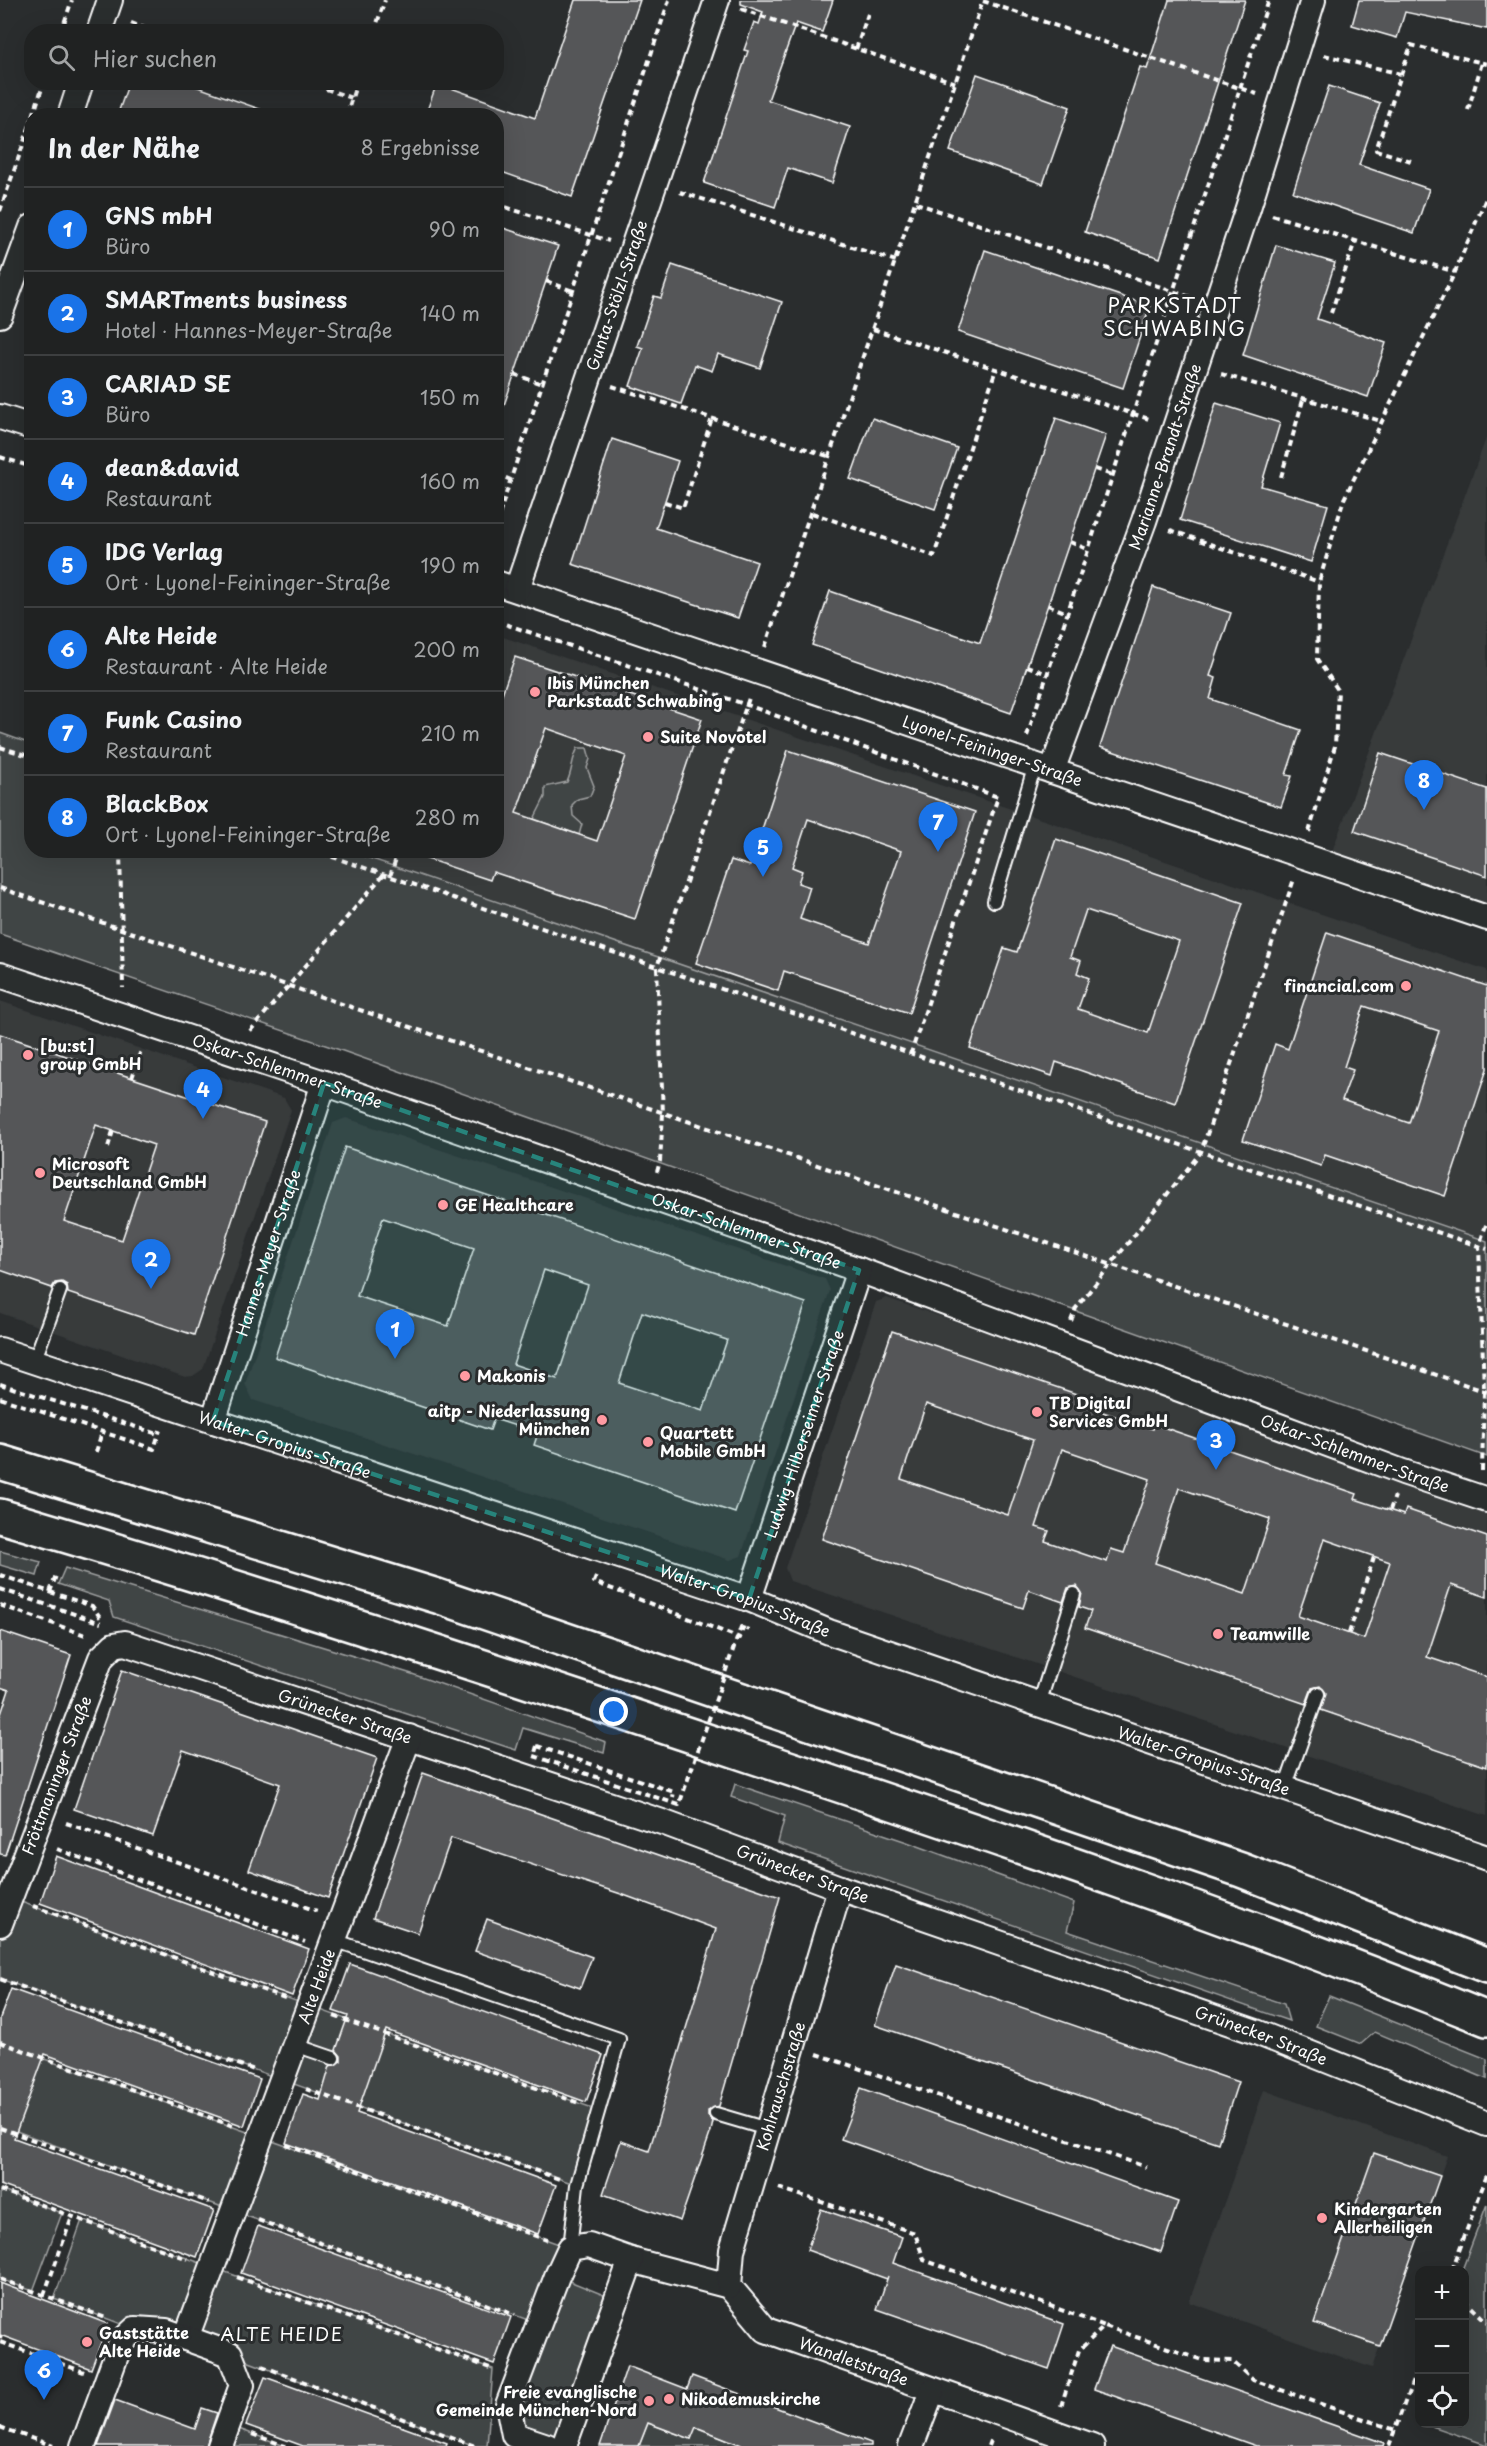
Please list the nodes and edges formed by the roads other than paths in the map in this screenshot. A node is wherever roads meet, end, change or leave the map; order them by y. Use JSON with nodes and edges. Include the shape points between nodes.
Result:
{"nodes":[{"id":1,"x":110,"y":0,"type":"edge"},
{"id":2,"x":1313,"y":0,"type":"edge"},
{"id":3,"x":717,"y":1,"type":"edge"},
{"id":4,"x":102,"y":24,"type":"edge"},
{"id":5,"x":78,"y":90,"type":"edge"},
{"id":6,"x":73,"y":108,"type":"edge"},
{"id":7,"x":24,"y":249,"type":"edge"},
{"id":8,"x":0,"y":315,"type":"edge"},
{"id":9,"x":0,"y":417,"type":"edge"},
{"id":10,"x":24,"y":425,"type":"edge"},
{"id":11,"x":507,"y":586,"type":"edge"},
{"id":12,"x":1035,"y":765,"type":"junction"},
{"id":13,"x":994,"y":901,"type":"dead end"},
{"id":14,"x":1487,"y":918,"type":"edge"},
{"id":15,"x":0,"y":975,"type":"edge"},
{"id":16,"x":324,"y":1083,"type":"junction"},
{"id":17,"x":859,"y":1270,"type":"junction"},
{"id":18,"x":60,"y":1290,"type":"dead end"},
{"id":19,"x":0,"y":1350,"type":"edge"},
{"id":20,"x":34,"y":1362,"type":"junction"},
{"id":21,"x":213,"y":1421,"type":"junction"},
{"id":22,"x":0,"y":1462,"type":"edge"},
{"id":23,"x":1484,"y":1499,"type":"edge"},
{"id":24,"x":0,"y":1516,"type":"edge"},
{"id":25,"x":1074,"y":1594,"type":"dead end"},
{"id":26,"x":749,"y":1599,"type":"junction"},
{"id":27,"x":114,"y":1645,"type":"joint"},
{"id":28,"x":1318,"y":1694,"type":"dead end"},
{"id":29,"x":1039,"y":1704,"type":"junction"},
{"id":30,"x":409,"y":1737,"type":"junction"},
{"id":31,"x":1285,"y":1788,"type":"junction"},
{"id":32,"x":1487,"y":1858,"type":"edge"},
{"id":33,"x":840,"y":1888,"type":"junction"},
{"id":34,"x":4,"y":1910,"type":"edge"},
{"id":35,"x":335,"y":1937,"type":"junction"},
{"id":36,"x":1487,"y":1966,"type":"edge"},
{"id":37,"x":1487,"y":2019,"type":"edge"},
{"id":38,"x":295,"y":2045,"type":"junction"},
{"id":39,"x":333,"y":2058,"type":"dead end"},
{"id":40,"x":716,"y":2114,"type":"dead end"},
{"id":41,"x":1487,"y":2124,"type":"edge"},
{"id":42,"x":767,"y":2129,"type":"junction"},
{"id":43,"x":570,"y":2248,"type":"junction"},
{"id":44,"x":631,"y":2260,"type":"junction"},
{"id":45,"x":729,"y":2286,"type":"junction"},
{"id":46,"x":186,"y":2338,"type":"junction"},
{"id":47,"x":932,"y":2391,"type":"junction"},
{"id":48,"x":224,"y":2436,"type":"edge"},
{"id":49,"x":83,"y":2446,"type":"edge"},
{"id":50,"x":547,"y":2446,"type":"edge"},
{"id":51,"x":564,"y":2446,"type":"edge"},
{"id":52,"x":911,"y":2446,"type":"edge"},
{"id":53,"x":1092,"y":2446,"type":"edge"}],
"edges":[{"from":1,"to":4,"type":"street"},
{"from":2,"to":12,"type":"street","name":"Marianne-Brandt-Straße","via":[[1144,520]]},
{"from":3,"to":11,"type":"street","name":"Gunta-Stölzl-Straße","via":[[588,378]]},
{"from":5,"to":6,"type":"street"},
{"from":7,"to":8,"type":"street"},
{"from":9,"to":10,"type":"street"},
{"from":11,"to":12,"type":"street","name":"Lyonel-Feininger-Straße"},
{"from":12,"to":13,"type":"lane"},
{"from":12,"to":14,"type":"street","name":"Lyonel-Feininger-Straße"},
{"from":15,"to":16,"type":"street","name":"Oskar-Schlemmer-Straße"},
{"from":16,"to":17,"type":"street","name":"Oskar-Schlemmer-Straße"},
{"from":16,"to":21,"type":"street","name":"Hannes-Meyer-Straße"},
{"from":17,"to":23,"type":"street","name":"Oskar-Schlemmer-Straße"},
{"from":17,"to":26,"type":"street","name":"Ludwig-Hilberseimer-Straße"},
{"from":18,"to":20,"type":"lane"},
{"from":19,"to":20,"type":"street","name":"Walter-Gropius-Straße"},
{"from":20,"to":21,"type":"street","name":"Walter-Gropius-Straße"},
{"from":21,"to":26,"type":"street","name":"Walter-Gropius-Straße"},
{"from":22,"to":36,"type":"highway","via":[[459,1603],[1241,1870]]},
{"from":24,"to":37,"type":"highway","via":[[386,1634],[959,1825],[1372,1973]]},
{"from":25,"to":29,"type":"lane"},
{"from":26,"to":29,"type":"street","name":"Walter-Gropius-Straße","via":[[829,1632]]},
{"from":27,"to":30,"type":"street","name":"Grünecker Straße","via":[[124,1643]]},
{"from":27,"to":34,"type":"street","name":"Fröttmaninger Straße","via":[[102,1658]]},
{"from":28,"to":31,"type":"lane"},
{"from":29,"to":31,"type":"street","name":"Walter-Gropius-Straße"},
{"from":30,"to":33,"type":"street","name":"Grünecker Straße","via":[[665,1823]]},
{"from":30,"to":35,"type":"street","name":"Alte Heide"},
{"from":31,"to":32,"type":"street","name":"Walter-Gropius-Straße"},
{"from":33,"to":41,"type":"street","name":"Grünecker Straße","via":[[1256,2032]]},
{"from":33,"to":42,"type":"street","name":"Kohlrauschstraße"},
{"from":35,"to":38,"type":"street","name":"Alte Heide"},
{"from":35,"to":43,"type":"lane","via":[[619,2039],[577,2185]]},
{"from":38,"to":39,"type":"lane"},
{"from":38,"to":46,"type":"street","name":"Alte Heide"},
{"from":40,"to":42,"type":"lane"},
{"from":42,"to":45,"type":"street","name":"Kohlrauschstraße","via":[[732,2250]]},
{"from":43,"to":44,"type":"street","via":[[589,2245]]},
{"from":43,"to":50,"type":"street","via":[[508,2405],[514,2435]]},
{"from":44,"to":45,"type":"street"},
{"from":44,"to":51,"type":"street"},
{"from":45,"to":47,"type":"street","name":"Wandletstraße","via":[[766,2330]]},
{"from":46,"to":48,"type":"street","via":[[230,2354],[243,2385]]},
{"from":46,"to":49,"type":"street","via":[[166,2331],[135,2329],[121,2342]]},
{"from":47,"to":52,"type":"street"},
{"from":47,"to":53,"type":"street","name":"Wandletstraße"}]}
